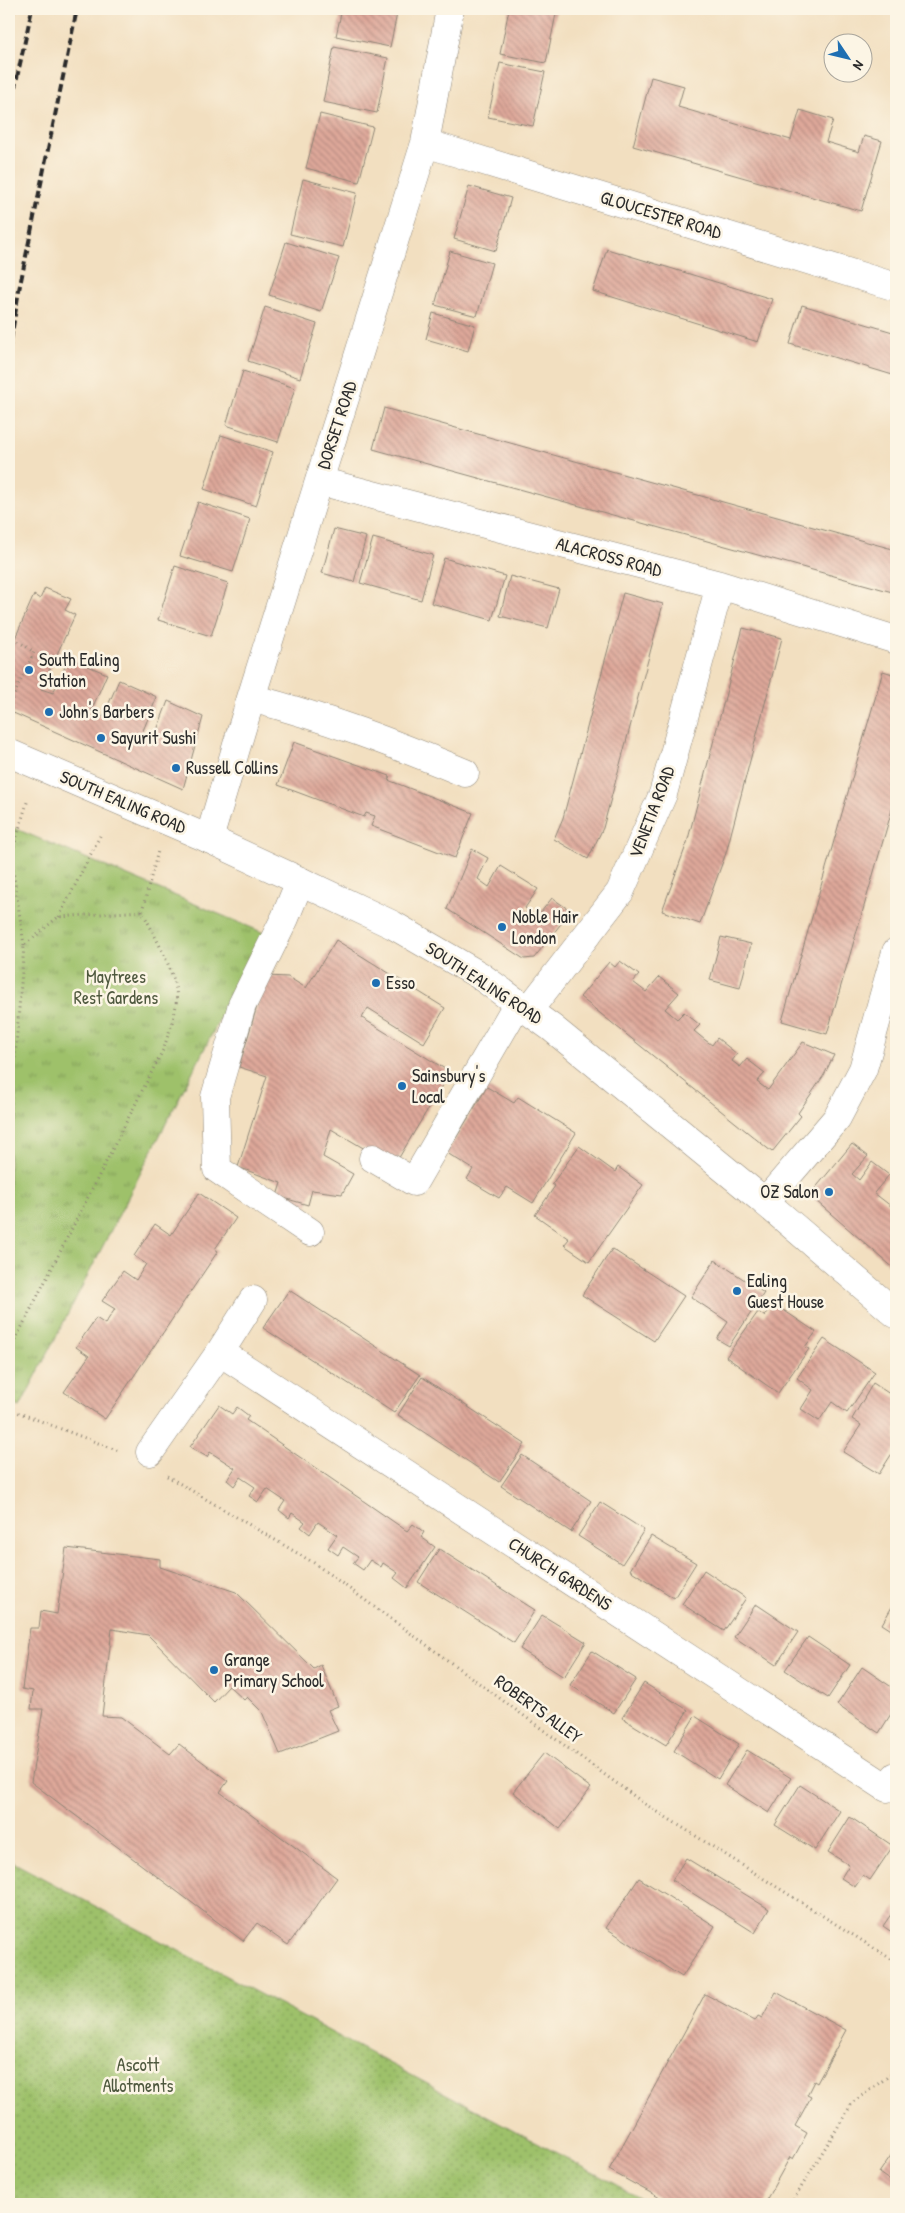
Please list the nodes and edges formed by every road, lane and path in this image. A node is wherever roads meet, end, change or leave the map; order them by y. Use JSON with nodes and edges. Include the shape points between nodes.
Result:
{"nodes":[{"id":1,"x":450,"y":9,"type":"edge"},
{"id":2,"x":425,"y":143,"type":"junction"},
{"id":3,"x":896,"y":287,"type":"edge"},
{"id":4,"x":319,"y":482,"type":"junction"},
{"id":5,"x":720,"y":585,"type":"junction"},
{"id":6,"x":9,"y":637,"type":"edge"},
{"id":7,"x":896,"y":640,"type":"edge"},
{"id":8,"x":251,"y":698,"type":"junction"},
{"id":9,"x":9,"y":706,"type":"edge"},
{"id":10,"x":9,"y":753,"type":"edge"},
{"id":11,"x":465,"y":773,"type":"dead end"},
{"id":12,"x":28,"y":799,"type":"dead end"},
{"id":13,"x":167,"y":821,"type":"junction"},
{"id":14,"x":101,"y":834,"type":"dead end"},
{"id":15,"x":209,"y":838,"type":"junction"},
{"id":16,"x":300,"y":881,"type":"junction"},
{"id":17,"x":142,"y":911,"type":"junction"},
{"id":18,"x":58,"y":917,"type":"junction"},
{"id":19,"x":24,"y":946,"type":"junction"},
{"id":20,"x":896,"y":952,"type":"edge"},
{"id":21,"x":523,"y":1007,"type":"junction"},
{"id":22,"x":9,"y":1133,"type":"edge"},
{"id":23,"x":373,"y":1158,"type":"dead end"},
{"id":24,"x":765,"y":1202,"type":"junction"},
{"id":25,"x":310,"y":1232,"type":"dead end"},
{"id":26,"x":253,"y":1300,"type":"dead end"},
{"id":27,"x":896,"y":1314,"type":"edge"},
{"id":28,"x":9,"y":1352,"type":"edge"},
{"id":29,"x":220,"y":1352,"type":"junction"},
{"id":30,"x":9,"y":1409,"type":"edge"},
{"id":31,"x":110,"y":1447,"type":"dead end"},
{"id":32,"x":150,"y":1452,"type":"dead end"},
{"id":33,"x":166,"y":1476,"type":"dead end"},
{"id":34,"x":896,"y":1776,"type":"edge"},
{"id":35,"x":896,"y":1962,"type":"edge"},
{"id":36,"x":896,"y":2071,"type":"edge"},
{"id":37,"x":791,"y":2204,"type":"edge"}],
"edges":[{"from":1,"to":2,"type":"street","name":"DORSET ROAD"},
{"from":2,"to":3,"type":"street","name":"GLOUCESTER ROAD"},
{"from":2,"to":4,"type":"street","name":"DORSET ROAD"},
{"from":4,"to":5,"type":"street","name":"ALACROSS ROAD"},
{"from":4,"to":8,"type":"street","name":"DORSET ROAD"},
{"from":5,"to":7,"type":"street","name":"ALACROSS ROAD"},
{"from":5,"to":21,"type":"street","name":"VENETIA ROAD","via":[[663,794],[620,892]]},
{"from":6,"to":9,"type":"path","via":[[34,652]]},
{"from":8,"to":11,"type":"street","via":[[393,743]]},
{"from":8,"to":15,"type":"street","name":"DORSET ROAD"},
{"from":10,"to":13,"type":"street","name":"SOUTH EALING ROAD"},
{"from":12,"to":19,"type":"path","via":[[10,856]]},
{"from":13,"to":15,"type":"street","name":"SOUTH EALING ROAD"},
{"from":13,"to":17,"type":"path"},
{"from":14,"to":18,"type":"path"},
{"from":15,"to":16,"type":"street","name":"SOUTH EALING ROAD"},
{"from":16,"to":21,"type":"street","name":"SOUTH EALING ROAD","via":[[393,925],[479,975]]},
{"from":16,"to":25,"type":"street","via":[[242,1004],[215,1097],[215,1136],[217,1169]]},
{"from":17,"to":18,"type":"path"},
{"from":17,"to":28,"type":"path","via":[[176,990],[167,1038]]},
{"from":18,"to":19,"type":"path"},
{"from":19,"to":22,"type":"path"},
{"from":20,"to":24,"type":"street","via":[[863,1070],[836,1118]]},
{"from":21,"to":23,"type":"street","name":"VENETIA ROAD","via":[[414,1182]]},
{"from":21,"to":24,"type":"street","name":"SOUTH EALING ROAD"},
{"from":24,"to":27,"type":"street","name":"SOUTH EALING ROAD"},
{"from":26,"to":29,"type":"street"},
{"from":29,"to":32,"type":"street"},
{"from":29,"to":34,"type":"street","name":"CHURCH GARDENS","via":[[887,1788]]},
{"from":30,"to":31,"type":"path"},
{"from":33,"to":35,"type":"path","name":"ROBERTS ALLEY","via":[[314,1563],[645,1804]]},
{"from":36,"to":37,"type":"path","via":[[853,2102]]}]}
